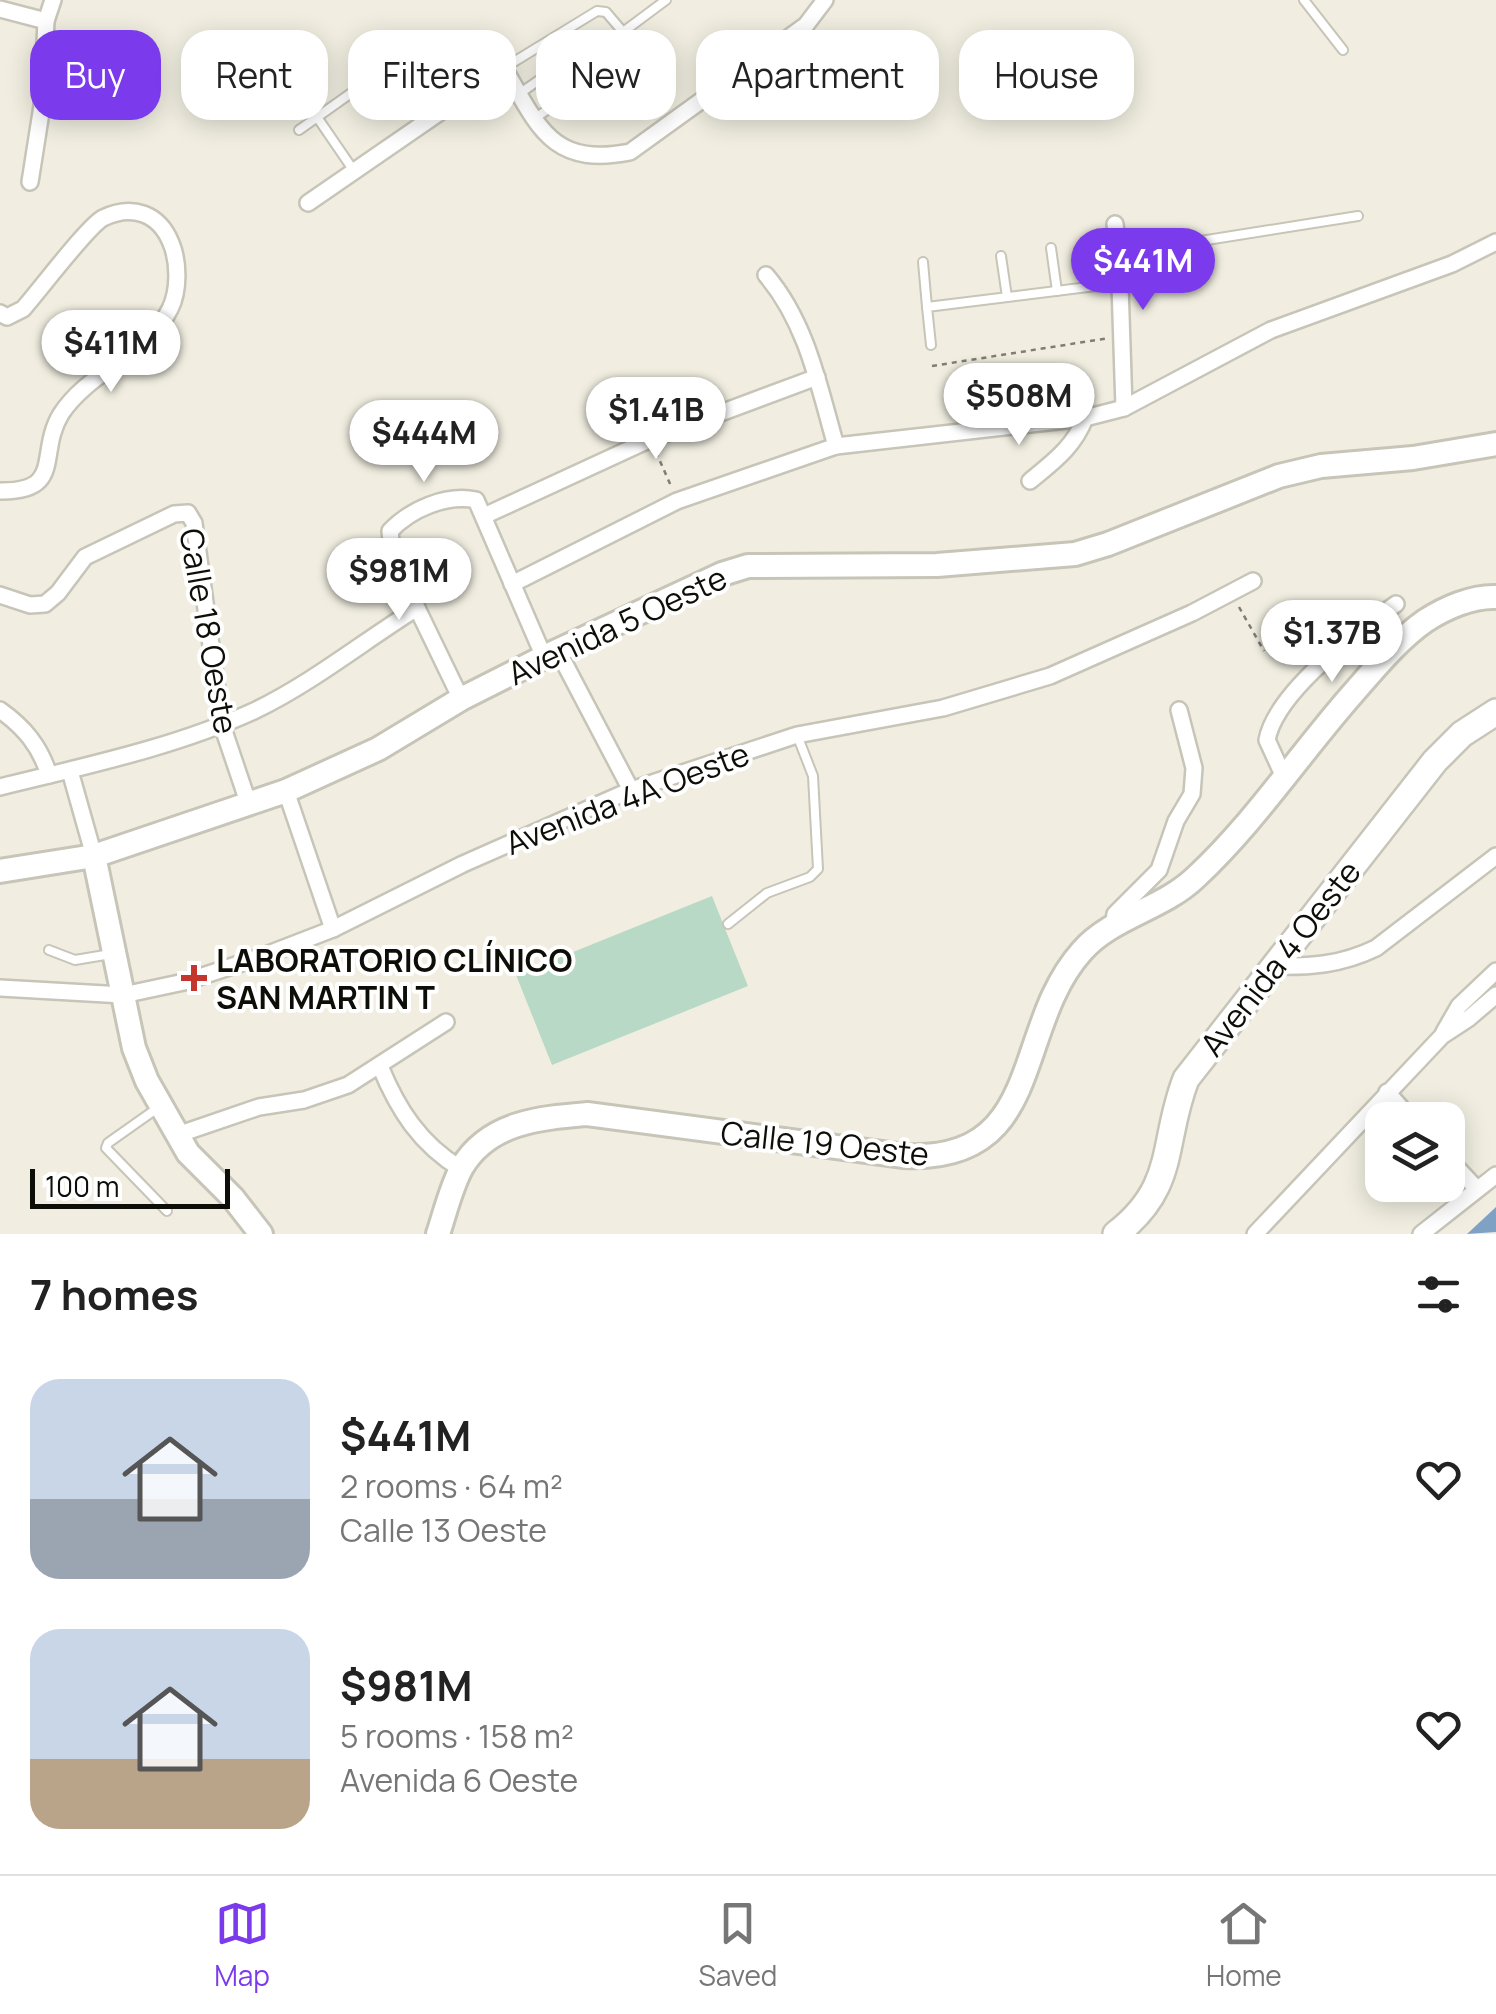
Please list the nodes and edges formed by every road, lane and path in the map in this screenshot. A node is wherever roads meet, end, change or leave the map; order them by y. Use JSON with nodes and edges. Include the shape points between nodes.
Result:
{"nodes":[{"id":1,"x":53,"y":0,"type":"edge"},
{"id":2,"x":666,"y":0,"type":"edge"},
{"id":3,"x":824,"y":0,"type":"edge"},
{"id":4,"x":1304,"y":0,"type":"edge"},
{"id":5,"x":0,"y":9,"type":"edge"},
{"id":6,"x":46,"y":21,"type":"junction"},
{"id":7,"x":566,"y":30,"type":"edge"},
{"id":8,"x":621,"y":30,"type":"edge"},
{"id":9,"x":626,"y":30,"type":"edge"},
{"id":10,"x":1343,"y":50,"type":"dead end"},
{"id":11,"x":536,"y":82,"type":"edge"},
{"id":12,"x":516,"y":89,"type":"edge"},
{"id":13,"x":519,"y":94,"type":"junction"},
{"id":14,"x":536,"y":118,"type":"edge"},
{"id":15,"x":676,"y":119,"type":"edge"},
{"id":16,"x":313,"y":120,"type":"edge"},
{"id":17,"x":319,"y":120,"type":"edge"},
{"id":18,"x":428,"y":120,"type":"edge"},
{"id":19,"x":537,"y":120,"type":"edge"},
{"id":20,"x":674,"y":120,"type":"edge"},
{"id":21,"x":299,"y":130,"type":"dead end"},
{"id":22,"x":354,"y":171,"type":"junction"},
{"id":23,"x":30,"y":182,"type":"dead end"},
{"id":24,"x":308,"y":204,"type":"dead end"},
{"id":25,"x":1358,"y":216,"type":"dead end"},
{"id":26,"x":1115,"y":224,"type":"dead end"},
{"id":27,"x":1496,"y":242,"type":"edge"},
{"id":28,"x":1051,"y":248,"type":"dead end"},
{"id":29,"x":1119,"y":254,"type":"junction"},
{"id":30,"x":1002,"y":256,"type":"dead end"},
{"id":31,"x":923,"y":262,"type":"dead end"},
{"id":32,"x":766,"y":275,"type":"dead end"},
{"id":33,"x":1120,"y":283,"type":"junction"},
{"id":34,"x":1056,"y":292,"type":"junction"},
{"id":35,"x":1007,"y":298,"type":"junction"},
{"id":36,"x":927,"y":307,"type":"junction"},
{"id":37,"x":4,"y":315,"type":"edge"},
{"id":38,"x":1120,"y":335,"type":"junction"},
{"id":39,"x":931,"y":345,"type":"dead end"},
{"id":40,"x":932,"y":366,"type":"dead end"},
{"id":41,"x":816,"y":377,"type":"junction"},
{"id":42,"x":1124,"y":408,"type":"junction"},
{"id":43,"x":1085,"y":418,"type":"junction"},
{"id":44,"x":1496,"y":444,"type":"edge"},
{"id":45,"x":836,"y":446,"type":"junction"},
{"id":46,"x":1030,"y":481,"type":"dead end"},
{"id":47,"x":0,"y":491,"type":"edge"},
{"id":48,"x":484,"y":516,"type":"junction"},
{"id":49,"x":1253,"y":581,"type":"dead end"},
{"id":50,"x":512,"y":584,"type":"junction"},
{"id":51,"x":1231,"y":592,"type":"junction"},
{"id":52,"x":0,"y":595,"type":"edge"},
{"id":53,"x":1496,"y":597,"type":"edge"},
{"id":54,"x":1396,"y":604,"type":"dead end"},
{"id":55,"x":417,"y":608,"type":"junction"},
{"id":56,"x":1264,"y":651,"type":"dead end"},
{"id":57,"x":551,"y":654,"type":"junction"},
{"id":58,"x":461,"y":699,"type":"junction"},
{"id":59,"x":0,"y":710,"type":"edge"},
{"id":60,"x":1179,"y":710,"type":"dead end"},
{"id":61,"x":1496,"y":712,"type":"edge"},
{"id":62,"x":222,"y":725,"type":"junction"},
{"id":63,"x":797,"y":734,"type":"junction"},
{"id":64,"x":70,"y":771,"type":"junction"},
{"id":65,"x":49,"y":774,"type":"junction"},
{"id":66,"x":1284,"y":777,"type":"junction"},
{"id":67,"x":0,"y":787,"type":"edge"},
{"id":68,"x":631,"y":790,"type":"junction"},
{"id":69,"x":286,"y":791,"type":"junction"},
{"id":70,"x":250,"y":806,"type":"junction"},
{"id":71,"x":94,"y":856,"type":"junction"},
{"id":72,"x":1496,"y":856,"type":"edge"},
{"id":73,"x":0,"y":871,"type":"edge"},
{"id":74,"x":728,"y":924,"type":"dead end"},
{"id":75,"x":1114,"y":927,"type":"junction"},
{"id":76,"x":333,"y":928,"type":"junction"},
{"id":77,"x":49,"y":950,"type":"dead end"},
{"id":78,"x":115,"y":953,"type":"junction"},
{"id":79,"x":1272,"y":966,"type":"junction"},
{"id":80,"x":1496,"y":971,"type":"edge"},
{"id":81,"x":0,"y":988,"type":"edge"},
{"id":82,"x":123,"y":994,"type":"junction"},
{"id":83,"x":1496,"y":994,"type":"edge"},
{"id":84,"x":446,"y":1022,"type":"dead end"},
{"id":85,"x":1442,"y":1036,"type":"junction"},
{"id":86,"x":380,"y":1066,"type":"junction"},
{"id":87,"x":1387,"y":1092,"type":"junction"},
{"id":88,"x":1396,"y":1102,"type":"edge"},
{"id":89,"x":160,"y":1106,"type":"junction"},
{"id":90,"x":177,"y":1135,"type":"junction"},
{"id":91,"x":461,"y":1169,"type":"junction"},
{"id":92,"x":1496,"y":1175,"type":"edge"},
{"id":93,"x":1465,"y":1177,"type":"edge"},
{"id":94,"x":1477,"y":1190,"type":"junction"},
{"id":95,"x":166,"y":1212,"type":"dead end"},
{"id":96,"x":261,"y":1234,"type":"edge"},
{"id":97,"x":438,"y":1234,"type":"edge"},
{"id":98,"x":1116,"y":1234,"type":"edge"},
{"id":99,"x":1255,"y":1234,"type":"edge"},
{"id":100,"x":1422,"y":1234,"type":"edge"}],
"edges":[{"from":1,"to":6,"type":"street"},
{"from":2,"to":9,"type":"lane"},
{"from":3,"to":15,"type":"street","via":[[806,25]]},
{"from":4,"to":10,"type":"lane"},
{"from":5,"to":6,"type":"street"},
{"from":6,"to":23,"type":"street"},
{"from":7,"to":8,"type":"lane","via":[[597,11]]},
{"from":11,"to":13,"type":"lane"},
{"from":12,"to":13,"type":"street"},
{"from":13,"to":14,"type":"street"},
{"from":16,"to":21,"type":"lane"},
{"from":17,"to":22,"type":"lane"},
{"from":18,"to":22,"type":"street"},
{"from":19,"to":20,"type":"street","via":[[571,153],[600,158],[630,152]]},
{"from":22,"to":24,"type":"street"},
{"from":25,"to":29,"type":"lane"},
{"from":26,"to":29,"type":"street"},
{"from":27,"to":42,"type":"street","via":[[1270,330]]},
{"from":28,"to":34,"type":"lane"},
{"from":29,"to":33,"type":"street"},
{"from":30,"to":35,"type":"lane"},
{"from":31,"to":36,"type":"lane"},
{"from":32,"to":41,"type":"street","via":[[790,308]]},
{"from":33,"to":34,"type":"lane"},
{"from":33,"to":38,"type":"street"},
{"from":34,"to":35,"type":"lane"},
{"from":35,"to":36,"type":"lane"},
{"from":36,"to":39,"type":"lane"},
{"from":37,"to":47,"type":"street","via":[[23,309],[100,220],[144,212],[171,242],[177,264],[172,307],[155,332],[59,417],[45,476],[18,492]]},
{"from":38,"to":40,"type":"path"},
{"from":38,"to":42,"type":"street"},
{"from":41,"to":45,"type":"street"},
{"from":41,"to":48,"type":"street","via":[[651,440]]},
{"from":42,"to":43,"type":"street"},
{"from":43,"to":45,"type":"street"},
{"from":43,"to":46,"type":"street","via":[[1068,447]]},
{"from":44,"to":57,"type":"street","name":"Avenida 5 Oeste","via":[[1279,476],[1074,554],[937,565],[748,566]]},
{"from":45,"to":50,"type":"street","via":[[677,501]]},
{"from":48,"to":50,"type":"street"},
{"from":48,"to":55,"type":"street","via":[[476,500],[455,496],[390,531]]},
{"from":49,"to":51,"type":"street","name":"Avenida 4A Oeste"},
{"from":50,"to":57,"type":"street"},
{"from":51,"to":56,"type":"path"},
{"from":51,"to":63,"type":"street","name":"Avenida 4A Oeste","via":[[1119,647],[1006,691]]},
{"from":52,"to":62,"type":"street","name":"Calle 18 Oeste","via":[[46,604],[85,557],[188,513]]},
{"from":53,"to":66,"type":"street","name":"Calle 19 Oeste","via":[[1469,600],[1414,630]]},
{"from":54,"to":66,"type":"street","via":[[1332,650],[1277,716],[1267,740]]},
{"from":55,"to":58,"type":"street"},
{"from":55,"to":62,"type":"street","via":[[286,693]]},
{"from":57,"to":58,"type":"street","name":"Avenida 5 Oeste"},
{"from":57,"to":68,"type":"street"},
{"from":58,"to":69,"type":"street","name":"Avenida 5 Oeste","via":[[378,749]]},
{"from":59,"to":65,"type":"street","via":[[28,734]]},
{"from":60,"to":75,"type":"street","via":[[1194,768],[1192,794],[1159,870],[1114,914]]},
{"from":61,"to":79,"type":"main road","name":"Avenida 4 Oeste","via":[[1434,760]]},
{"from":62,"to":64,"type":"street"},
{"from":62,"to":70,"type":"street","name":"Calle 18 Oeste"},
{"from":63,"to":68,"type":"street","name":"Avenida 4A Oeste"},
{"from":63,"to":74,"type":"lane","via":[[813,776],[818,869],[767,893]]},
{"from":64,"to":65,"type":"street"},
{"from":64,"to":71,"type":"street"},
{"from":65,"to":67,"type":"street"},
{"from":66,"to":75,"type":"street","name":"Calle 19 Oeste","via":[[1194,880]]},
{"from":68,"to":76,"type":"street","name":"Avenida 4A Oeste"},
{"from":69,"to":70,"type":"street","name":"Avenida 5 Oeste"},
{"from":69,"to":76,"type":"street"},
{"from":70,"to":71,"type":"street","name":"Avenida 5 Oeste"},
{"from":71,"to":73,"type":"street","name":"Avenida 5 Oeste"},
{"from":71,"to":78,"type":"street"},
{"from":72,"to":79,"type":"street","via":[[1354,959]]},
{"from":75,"to":91,"type":"street","name":"Calle 19 Oeste","via":[[1075,959],[1011,1103],[995,1129],[966,1149],[904,1156],[588,1114],[507,1128]]},
{"from":76,"to":82,"type":"street","name":"Avenida 4A Oeste","via":[[184,982]]},
{"from":77,"to":78,"type":"lane","via":[[75,960]]},
{"from":78,"to":82,"type":"street"},
{"from":79,"to":98,"type":"main road","name":"Avenida 4 Oeste","via":[[1186,1078],[1153,1197]]},
{"from":80,"to":85,"type":"street","via":[[1460,1006]]},
{"from":81,"to":82,"type":"street","name":"Avenida 4A Oeste"},
{"from":82,"to":89,"type":"street","via":[[134,1048]]},
{"from":83,"to":85,"type":"street"},
{"from":84,"to":86,"type":"street"},
{"from":85,"to":87,"type":"street"},
{"from":86,"to":90,"type":"street","via":[[334,1090]]},
{"from":86,"to":91,"type":"street","via":[[413,1128]]},
{"from":87,"to":88,"type":"street"},
{"from":87,"to":99,"type":"street"},
{"from":89,"to":90,"type":"street"},
{"from":89,"to":95,"type":"lane","via":[[106,1148]]},
{"from":90,"to":96,"type":"street"},
{"from":91,"to":97,"type":"street","name":"Calle 19 Oeste"},
{"from":92,"to":94,"type":"street"},
{"from":93,"to":94,"type":"street"},
{"from":94,"to":100,"type":"street"}]}
